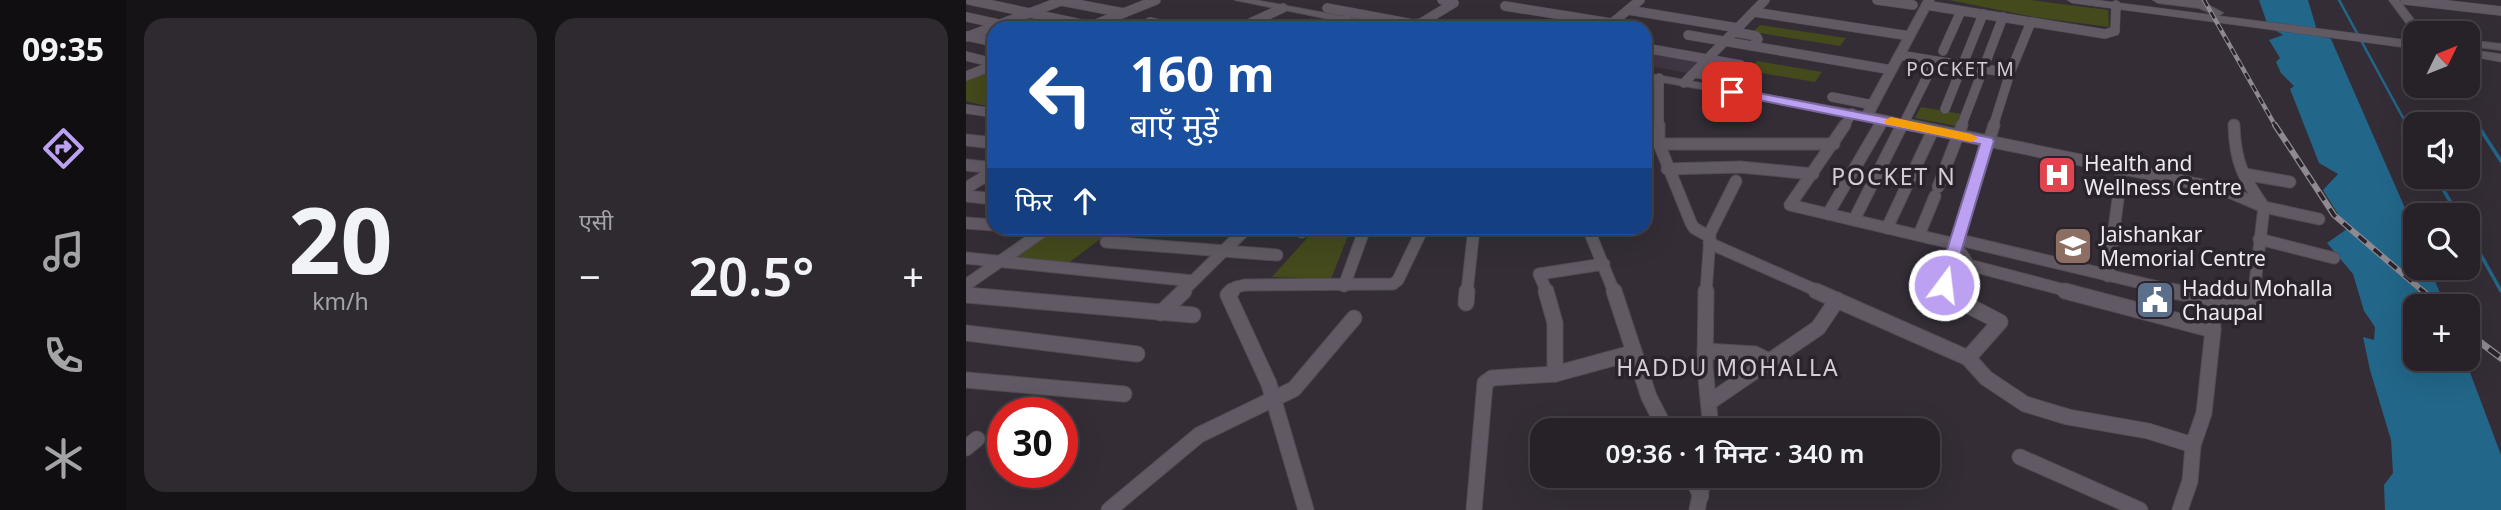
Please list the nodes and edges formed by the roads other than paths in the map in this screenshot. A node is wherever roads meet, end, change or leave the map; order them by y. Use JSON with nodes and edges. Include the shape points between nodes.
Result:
{"nodes":[{"id":1,"x":969,"y":0,"type":"edge"},
{"id":2,"x":1156,"y":0,"type":"edge"},
{"id":3,"x":1240,"y":0,"type":"edge"},
{"id":4,"x":1343,"y":0,"type":"edge"},
{"id":5,"x":1442,"y":0,"type":"edge"},
{"id":6,"x":1640,"y":0,"type":"edge"},
{"id":7,"x":1765,"y":0,"type":"edge"},
{"id":8,"x":1877,"y":0,"type":"edge"},
{"id":9,"x":2072,"y":0,"type":"edge"},
{"id":10,"x":2158,"y":0,"type":"edge"},
{"id":11,"x":2394,"y":0,"type":"edge"},
{"id":12,"x":2405,"y":0,"type":"edge"},
{"id":13,"x":1927,"y":3,"type":"edge"},
{"id":14,"x":2116,"y":3,"type":"edge"},
{"id":15,"x":2201,"y":3,"type":"edge"},
{"id":16,"x":2183,"y":4,"type":"edge"},
{"id":17,"x":1913,"y":5,"type":"dead end"},
{"id":18,"x":1505,"y":6,"type":"dead end"},
{"id":19,"x":1283,"y":8,"type":"junction"},
{"id":20,"x":1327,"y":8,"type":"junction"},
{"id":21,"x":1628,"y":10,"type":"junction"},
{"id":22,"x":1961,"y":11,"type":"junction"},
{"id":23,"x":2501,"y":11,"type":"edge"},
{"id":24,"x":1754,"y":12,"type":"junction"},
{"id":25,"x":1028,"y":13,"type":"junction"},
{"id":26,"x":1124,"y":13,"type":"junction"},
{"id":27,"x":2218,"y":13,"type":"junction"},
{"id":28,"x":1315,"y":14,"type":"junction"},
{"id":29,"x":1983,"y":14,"type":"junction"},
{"id":30,"x":966,"y":17,"type":"edge"},
{"id":31,"x":2003,"y":18,"type":"junction"},
{"id":32,"x":1347,"y":20,"type":"joint"},
{"id":33,"x":987,"y":21,"type":"edge"},
{"id":34,"x":1007,"y":21,"type":"edge"},
{"id":35,"x":1063,"y":21,"type":"edge"},
{"id":36,"x":1104,"y":21,"type":"edge"},
{"id":37,"x":1254,"y":21,"type":"edge"},
{"id":38,"x":1352,"y":21,"type":"edge"},
{"id":39,"x":1387,"y":21,"type":"edge"},
{"id":40,"x":1424,"y":21,"type":"edge"},
{"id":41,"x":1582,"y":21,"type":"edge"},
{"id":42,"x":1614,"y":21,"type":"edge"},
{"id":43,"x":2262,"y":21,"type":"junction"},
{"id":44,"x":2410,"y":21,"type":"edge"},
{"id":45,"x":2031,"y":22,"type":"junction"},
{"id":46,"x":987,"y":28,"type":"edge"},
{"id":47,"x":1736,"y":30,"type":"junction"},
{"id":48,"x":1688,"y":35,"type":"dead end"},
{"id":49,"x":967,"y":36,"type":"edge"},
{"id":50,"x":1910,"y":36,"type":"junction"},
{"id":51,"x":987,"y":40,"type":"edge"},
{"id":52,"x":1725,"y":41,"type":"junction"},
{"id":53,"x":2403,"y":41,"type":"edge"},
{"id":54,"x":1753,"y":46,"type":"junction"},
{"id":55,"x":1652,"y":49,"type":"edge"},
{"id":56,"x":2480,"y":49,"type":"edge"},
{"id":57,"x":1943,"y":51,"type":"dead end"},
{"id":58,"x":2501,"y":52,"type":"edge"},
{"id":59,"x":1899,"y":55,"type":"junction"},
{"id":60,"x":966,"y":56,"type":"edge"},
{"id":61,"x":1708,"y":59,"type":"junction"},
{"id":62,"x":1935,"y":61,"type":"junction"},
{"id":63,"x":987,"y":62,"type":"edge"},
{"id":64,"x":1741,"y":65,"type":"dead end"},
{"id":65,"x":1962,"y":65,"type":"junction"},
{"id":66,"x":987,"y":67,"type":"edge"},
{"id":67,"x":1983,"y":69,"type":"junction"},
{"id":68,"x":1892,"y":70,"type":"junction"},
{"id":69,"x":1694,"y":73,"type":"junction"},
{"id":70,"x":2010,"y":73,"type":"junction"},
{"id":71,"x":966,"y":76,"type":"edge"},
{"id":72,"x":1652,"y":77,"type":"edge"},
{"id":73,"x":1659,"y":78,"type":"junction"},
{"id":74,"x":1727,"y":79,"type":"dead end"},
{"id":75,"x":1684,"y":83,"type":"junction"},
{"id":76,"x":1832,"y":97,"type":"dead end"},
{"id":77,"x":1945,"y":109,"type":"dead end"},
{"id":78,"x":968,"y":111,"type":"edge"},
{"id":79,"x":1870,"y":111,"type":"junction"},
{"id":80,"x":987,"y":112,"type":"edge"},
{"id":81,"x":1852,"y":113,"type":"junction"},
{"id":82,"x":1883,"y":120,"type":"junction"},
{"id":83,"x":1904,"y":124,"type":"junction"},
{"id":84,"x":2234,"y":125,"type":"dead end"},
{"id":85,"x":1933,"y":130,"type":"junction"},
{"id":86,"x":1958,"y":135,"type":"junction"},
{"id":87,"x":966,"y":140,"type":"edge"},
{"id":88,"x":1988,"y":141,"type":"junction"},
{"id":89,"x":987,"y":142,"type":"edge"},
{"id":90,"x":1659,"y":144,"type":"junction"},
{"id":91,"x":1834,"y":144,"type":"junction"},
{"id":92,"x":966,"y":165,"type":"edge"},
{"id":93,"x":987,"y":168,"type":"edge"},
{"id":94,"x":2122,"y":168,"type":"junction"},
{"id":95,"x":1667,"y":169,"type":"junction"},
{"id":96,"x":987,"y":174,"type":"edge"},
{"id":97,"x":1813,"y":174,"type":"junction"},
{"id":98,"x":2244,"y":174,"type":"junction"},
{"id":99,"x":1736,"y":181,"type":"dead end"},
{"id":100,"x":2290,"y":182,"type":"dead end"},
{"id":101,"x":966,"y":188,"type":"edge"},
{"id":102,"x":966,"y":196,"type":"edge"},
{"id":103,"x":987,"y":198,"type":"edge"},
{"id":104,"x":2264,"y":207,"type":"junction"},
{"id":105,"x":1828,"y":214,"type":"junction"},
{"id":106,"x":2319,"y":219,"type":"dead end"},
{"id":107,"x":1854,"y":220,"type":"junction"},
{"id":108,"x":966,"y":223,"type":"edge"},
{"id":109,"x":987,"y":224,"type":"edge"},
{"id":110,"x":1888,"y":228,"type":"junction"},
{"id":111,"x":1036,"y":235,"type":"edge"},
{"id":112,"x":1239,"y":235,"type":"edge"},
{"id":113,"x":1362,"y":235,"type":"edge"},
{"id":114,"x":1420,"y":235,"type":"edge"},
{"id":115,"x":1473,"y":235,"type":"edge"},
{"id":116,"x":1591,"y":235,"type":"edge"},
{"id":117,"x":1919,"y":235,"type":"junction"},
{"id":118,"x":1709,"y":239,"type":"junction"},
{"id":119,"x":2259,"y":239,"type":"junction"},
{"id":120,"x":1106,"y":242,"type":"dead end"},
{"id":121,"x":1956,"y":242,"type":"junction"},
{"id":122,"x":1222,"y":251,"type":"junction"},
{"id":123,"x":1277,"y":255,"type":"dead end"},
{"id":124,"x":966,"y":258,"type":"edge"},
{"id":125,"x":2334,"y":258,"type":"dead end"},
{"id":126,"x":997,"y":263,"type":"junction"},
{"id":127,"x":1604,"y":264,"type":"junction"},
{"id":128,"x":2108,"y":276,"type":"junction"},
{"id":129,"x":1193,"y":281,"type":"junction"},
{"id":130,"x":966,"y":285,"type":"edge"},
{"id":131,"x":1344,"y":286,"type":"junction"},
{"id":132,"x":966,"y":295,"type":"edge"},
{"id":133,"x":1837,"y":300,"type":"junction"},
{"id":134,"x":2211,"y":300,"type":"junction"},
{"id":135,"x":1466,"y":303,"type":"dead end"},
{"id":136,"x":1161,"y":313,"type":"junction"},
{"id":137,"x":1193,"y":315,"type":"dead end"},
{"id":138,"x":1354,"y":318,"type":"dead end"},
{"id":139,"x":2213,"y":331,"type":"junction"},
{"id":140,"x":966,"y":332,"type":"edge"},
{"id":141,"x":1705,"y":351,"type":"junction"},
{"id":142,"x":1632,"y":353,"type":"junction"},
{"id":143,"x":1138,"y":354,"type":"dead end"},
{"id":144,"x":1968,"y":358,"type":"junction"},
{"id":145,"x":1769,"y":362,"type":"junction"},
{"id":146,"x":1555,"y":374,"type":"junction"},
{"id":147,"x":966,"y":380,"type":"edge"},
{"id":148,"x":1124,"y":394,"type":"dead end"},
{"id":149,"x":1273,"y":398,"type":"junction"},
{"id":150,"x":1711,"y":401,"type":"junction"},
{"id":151,"x":1660,"y":418,"type":"edge"},
{"id":152,"x":1713,"y":418,"type":"edge"},
{"id":153,"x":2193,"y":445,"type":"junction"},
{"id":154,"x":2020,"y":457,"type":"dead end"},
{"id":155,"x":1109,"y":510,"type":"edge"},
{"id":156,"x":1306,"y":510,"type":"edge"},
{"id":157,"x":1474,"y":510,"type":"edge"},
{"id":158,"x":2140,"y":510,"type":"edge"},
{"id":159,"x":2180,"y":510,"type":"edge"}],
"edges":[{"from":1,"to":25,"type":"street"},
{"from":2,"to":26,"type":"street"},
{"from":3,"to":19,"type":"street"},
{"from":4,"to":20,"type":"street"},
{"from":5,"to":40,"type":"street","via":[[1454,3]]},
{"from":6,"to":21,"type":"street"},
{"from":7,"to":24,"type":"street"},
{"from":8,"to":17,"type":"street"},
{"from":9,"to":14,"type":"main road"},
{"from":10,"to":16,"type":"street"},
{"from":11,"to":44,"type":"street"},
{"from":12,"to":23,"type":"street"},
{"from":13,"to":22,"type":"street"},
{"from":13,"to":50,"type":"street"},
{"from":14,"to":16,"type":"main road"},
{"from":14,"to":43,"type":"main road"},
{"from":14,"to":45,"type":"street","via":[[2115,32],[2110,34]]},
{"from":15,"to":16,"type":"street"},
{"from":15,"to":27,"type":"street"},
{"from":16,"to":27,"type":"main road"},
{"from":18,"to":41,"type":"street"},
{"from":19,"to":28,"type":"street"},
{"from":19,"to":37,"type":"street"},
{"from":20,"to":28,"type":"street"},
{"from":20,"to":39,"type":"street"},
{"from":21,"to":42,"type":"street"},
{"from":21,"to":47,"type":"street"},
{"from":22,"to":29,"type":"street"},
{"from":22,"to":57,"type":"street"},
{"from":24,"to":47,"type":"street"},
{"from":24,"to":50,"type":"street"},
{"from":25,"to":26,"type":"street","via":[[1061,1]]},
{"from":25,"to":34,"type":"street"},
{"from":25,"to":35,"type":"street"},
{"from":26,"to":36,"type":"street"},
{"from":27,"to":43,"type":"main road"},
{"from":28,"to":32,"type":"street"},
{"from":29,"to":31,"type":"street"},
{"from":29,"to":65,"type":"street"},
{"from":30,"to":33,"type":"street"},
{"from":31,"to":45,"type":"street"},
{"from":31,"to":67,"type":"street"},
{"from":32,"to":38,"type":"street"},
{"from":43,"to":53,"type":"main road"},
{"from":45,"to":70,"type":"street"},
{"from":46,"to":49,"type":"street"},
{"from":47,"to":52,"type":"street"},
{"from":47,"to":54,"type":"street","via":[[1756,36]]},
{"from":48,"to":52,"type":"street"},
{"from":49,"to":51,"type":"street"},
{"from":50,"to":59,"type":"street"},
{"from":52,"to":54,"type":"street"},
{"from":52,"to":61,"type":"street"},
{"from":54,"to":68,"type":"street"},
{"from":55,"to":61,"type":"street"},
{"from":56,"to":58,"type":"main road"},
{"from":59,"to":62,"type":"street"},
{"from":59,"to":68,"type":"street"},
{"from":60,"to":63,"type":"street"},
{"from":61,"to":64,"type":"street"},
{"from":61,"to":69,"type":"street"},
{"from":62,"to":65,"type":"street"},
{"from":62,"to":83,"type":"street"},
{"from":65,"to":67,"type":"street"},
{"from":65,"to":77,"type":"street"},
{"from":66,"to":71,"type":"street"},
{"from":67,"to":70,"type":"street"},
{"from":67,"to":86,"type":"street"},
{"from":68,"to":79,"type":"street"},
{"from":69,"to":74,"type":"street"},
{"from":69,"to":75,"type":"street"},
{"from":70,"to":88,"type":"street"},
{"from":72,"to":73,"type":"street"},
{"from":73,"to":75,"type":"street"},
{"from":73,"to":90,"type":"street"},
{"from":75,"to":81,"type":"street"},
{"from":76,"to":79,"type":"street"},
{"from":78,"to":80,"type":"street"},
{"from":79,"to":81,"type":"street"},
{"from":79,"to":82,"type":"street"},
{"from":81,"to":91,"type":"street"},
{"from":82,"to":83,"type":"street"},
{"from":82,"to":105,"type":"street"},
{"from":83,"to":85,"type":"street"},
{"from":83,"to":107,"type":"street"},
{"from":84,"to":98,"type":"street","via":[[2235,154]]},
{"from":85,"to":86,"type":"street"},
{"from":85,"to":110,"type":"street"},
{"from":86,"to":88,"type":"street"},
{"from":86,"to":117,"type":"street"},
{"from":87,"to":89,"type":"street"},
{"from":88,"to":94,"type":"street"},
{"from":88,"to":121,"type":"street"},
{"from":90,"to":91,"type":"street"},
{"from":90,"to":95,"type":"street"},
{"from":91,"to":97,"type":"street"},
{"from":92,"to":93,"type":"street"},
{"from":94,"to":104,"type":"street","via":[[2227,190]]},
{"from":94,"to":128,"type":"street"},
{"from":95,"to":97,"type":"street","via":[[1762,167]]},
{"from":95,"to":118,"type":"street","via":[[1694,228]]},
{"from":96,"to":101,"type":"street"},
{"from":97,"to":105,"type":"street","via":[[1790,205]]},
{"from":98,"to":100,"type":"street"},
{"from":98,"to":104,"type":"street"},
{"from":99,"to":118,"type":"street"},
{"from":102,"to":103,"type":"street"},
{"from":104,"to":106,"type":"street"},
{"from":104,"to":119,"type":"street"},
{"from":105,"to":107,"type":"street"},
{"from":107,"to":110,"type":"street"},
{"from":108,"to":109,"type":"street"},
{"from":110,"to":117,"type":"street"},
{"from":111,"to":126,"type":"street"},
{"from":112,"to":122,"type":"street"},
{"from":113,"to":131,"type":"street"},
{"from":114,"to":131,"type":"street","via":[[1393,284]]},
{"from":115,"to":135,"type":"street"},
{"from":116,"to":127,"type":"street"},
{"from":117,"to":121,"type":"street"},
{"from":118,"to":133,"type":"street"},
{"from":118,"to":141,"type":"street"},
{"from":119,"to":125,"type":"street"},
{"from":119,"to":134,"type":"street","via":[[2253,304]]},
{"from":120,"to":122,"type":"street"},
{"from":121,"to":128,"type":"street"},
{"from":121,"to":139,"type":"street","via":[[1969,265]]},
{"from":121,"to":144,"type":"street","via":[[1944,293],[2000,323]]},
{"from":122,"to":123,"type":"street"},
{"from":122,"to":129,"type":"street"},
{"from":124,"to":126,"type":"street"},
{"from":126,"to":129,"type":"street"},
{"from":126,"to":130,"type":"street"},
{"from":127,"to":142,"type":"street"},
{"from":127,"to":146,"type":"street","via":[[1539,274],[1556,317]]},
{"from":128,"to":134,"type":"street"},
{"from":129,"to":136,"type":"street"},
{"from":131,"to":149,"type":"street","via":[[1245,285],[1228,295]]},
{"from":132,"to":136,"type":"street"},
{"from":133,"to":144,"type":"street"},
{"from":133,"to":145,"type":"street","via":[[1818,328]]},
{"from":134,"to":139,"type":"street"},
{"from":136,"to":137,"type":"street"},
{"from":138,"to":149,"type":"street","via":[[1294,389]]},
{"from":139,"to":153,"type":"street","via":[[2204,414]]},
{"from":140,"to":143,"type":"street"},
{"from":141,"to":145,"type":"street","via":[[1755,354]]},
{"from":141,"to":150,"type":"street"},
{"from":142,"to":146,"type":"street"},
{"from":142,"to":151,"type":"street"},
{"from":144,"to":153,"type":"street","via":[[1988,382],[2029,407]]},
{"from":145,"to":150,"type":"street"},
{"from":146,"to":157,"type":"street","via":[[1492,378],[1485,383]]},
{"from":147,"to":148,"type":"street"},
{"from":149,"to":155,"type":"street","via":[[1199,435]]},
{"from":149,"to":156,"type":"street"},
{"from":150,"to":152,"type":"street"},
{"from":153,"to":159,"type":"street","via":[[2190,481]]},
{"from":154,"to":158,"type":"street"}]}
